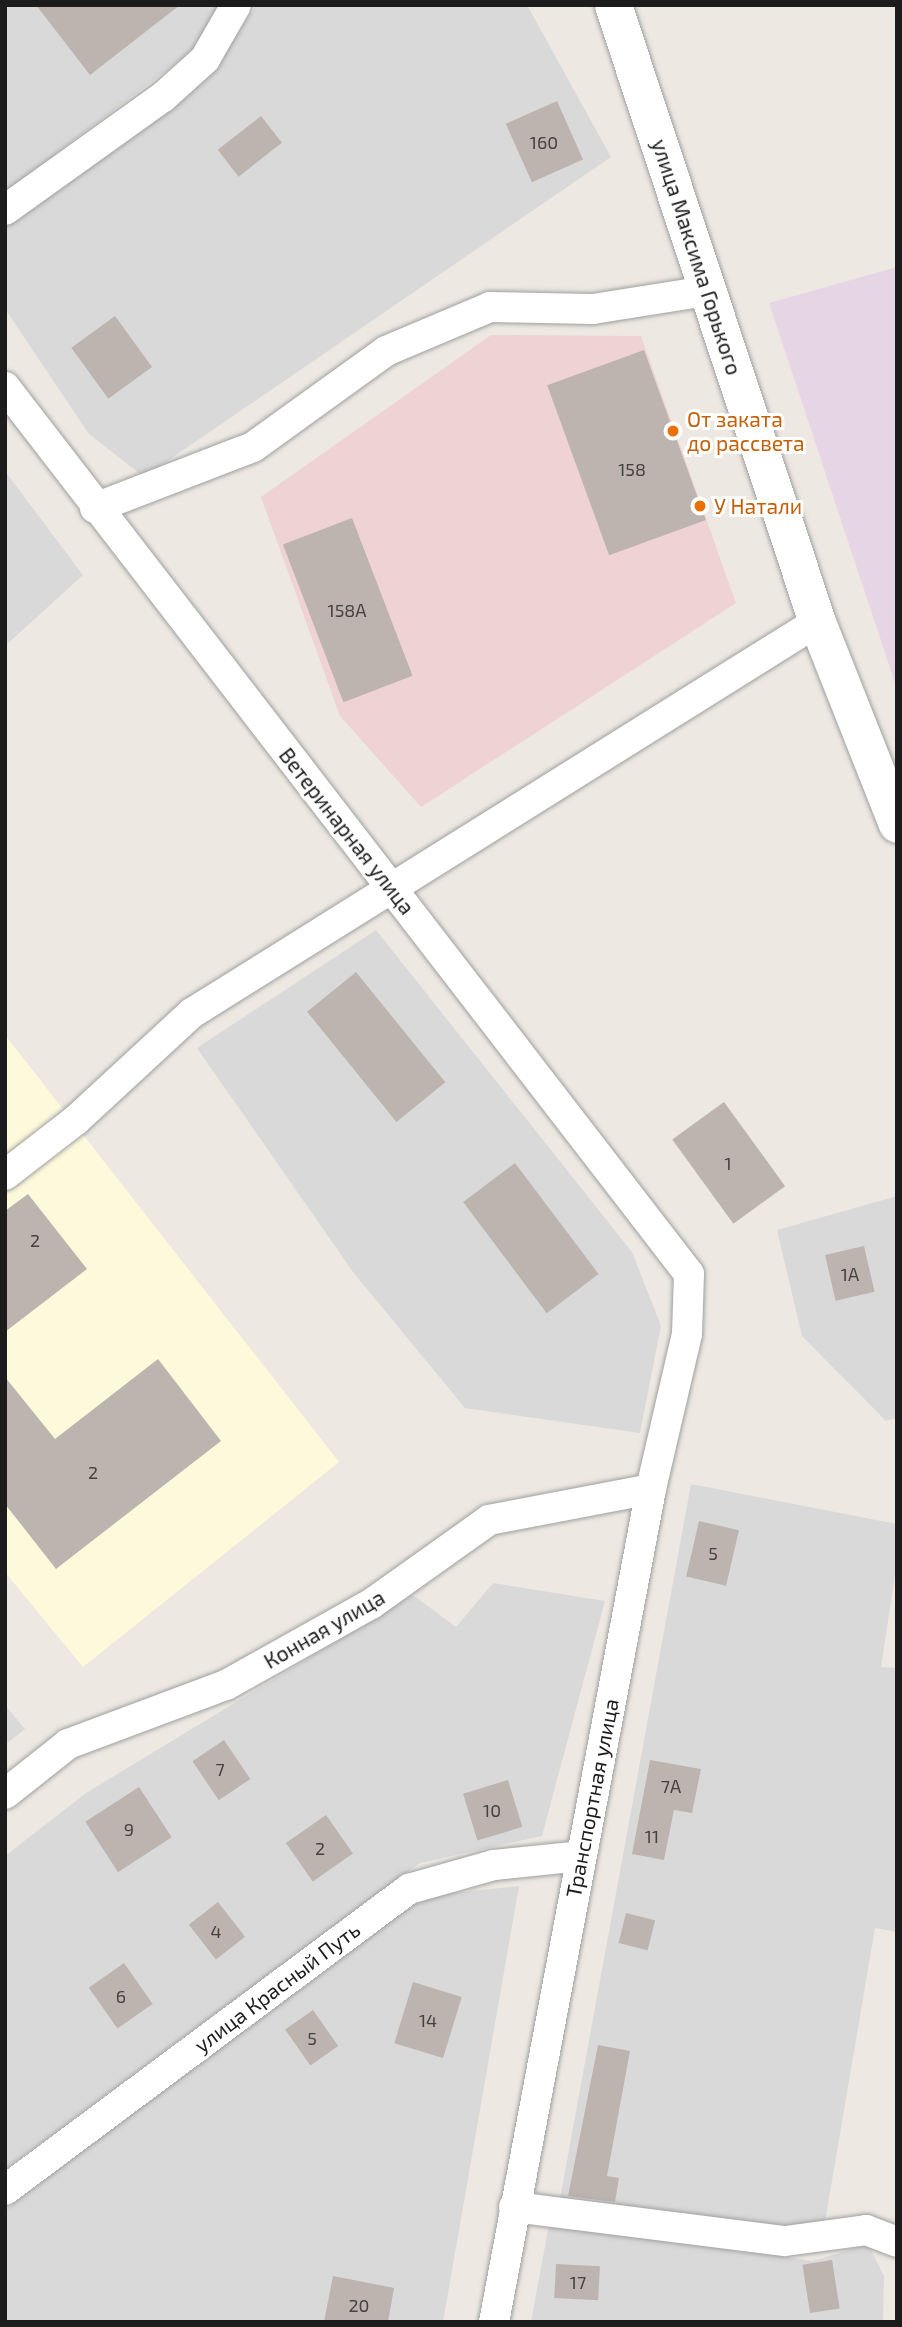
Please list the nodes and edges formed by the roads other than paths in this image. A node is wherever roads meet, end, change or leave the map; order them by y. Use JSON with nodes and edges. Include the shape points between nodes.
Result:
{"nodes":[{"id":1,"x":236,"y":5,"type":"edge"},
{"id":2,"x":613,"y":5,"type":"edge"},
{"id":3,"x":5,"y":210,"type":"edge"},
{"id":4,"x":706,"y":291,"type":"junction"},
{"id":5,"x":5,"y":387,"type":"edge"},
{"id":6,"x":95,"y":508,"type":"junction"},
{"id":7,"x":817,"y":622,"type":"junction"},
{"id":8,"x":897,"y":824,"type":"edge"},
{"id":9,"x":391,"y":887,"type":"junction"},
{"id":10,"x":5,"y":1175,"type":"edge"},
{"id":11,"x":689,"y":1274,"type":"joint"},
{"id":12,"x":651,"y":1489,"type":"junction"},
{"id":13,"x":5,"y":1794,"type":"edge"},
{"id":14,"x":581,"y":1856,"type":"junction"},
{"id":15,"x":5,"y":2190,"type":"edge"},
{"id":16,"x":514,"y":2207,"type":"junction"},
{"id":17,"x":897,"y":2242,"type":"edge"},
{"id":18,"x":494,"y":2322,"type":"edge"}],
"edges":[{"from":1,"to":3,"type":"street","via":[[205,59],[163,97]]},
{"from":2,"to":4,"type":"street","name":"улица Максима Горького"},
{"from":4,"to":6,"type":"street","via":[[593,309],[490,307],[386,351],[253,447]]},
{"from":4,"to":7,"type":"street","name":"улица Максима Горького"},
{"from":5,"to":6,"type":"street","name":"Ветеринарная улица"},
{"from":6,"to":9,"type":"street","name":"Ветеринарная улица"},
{"from":7,"to":8,"type":"street","name":"улица Максима Горького"},
{"from":7,"to":9,"type":"street"},
{"from":9,"to":10,"type":"street","via":[[192,1013],[76,1120]]},
{"from":9,"to":11,"type":"street","name":"Ветеринарная улица"},
{"from":11,"to":12,"type":"street","name":"Транспортная улица","via":[[687,1334]]},
{"from":12,"to":13,"type":"street","name":"Конная улица","via":[[489,1520],[371,1604],[251,1672],[68,1744]]},
{"from":12,"to":14,"type":"street","name":"Транспортная улица"},
{"from":14,"to":15,"type":"street","name":"улица Красный Путь","via":[[494,1865],[409,1889]]},
{"from":14,"to":16,"type":"street","name":"Транспортная улица"},
{"from":16,"to":17,"type":"street","via":[[785,2241],[866,2230]]},
{"from":16,"to":18,"type":"street","name":"Транспортная улица"}]}
